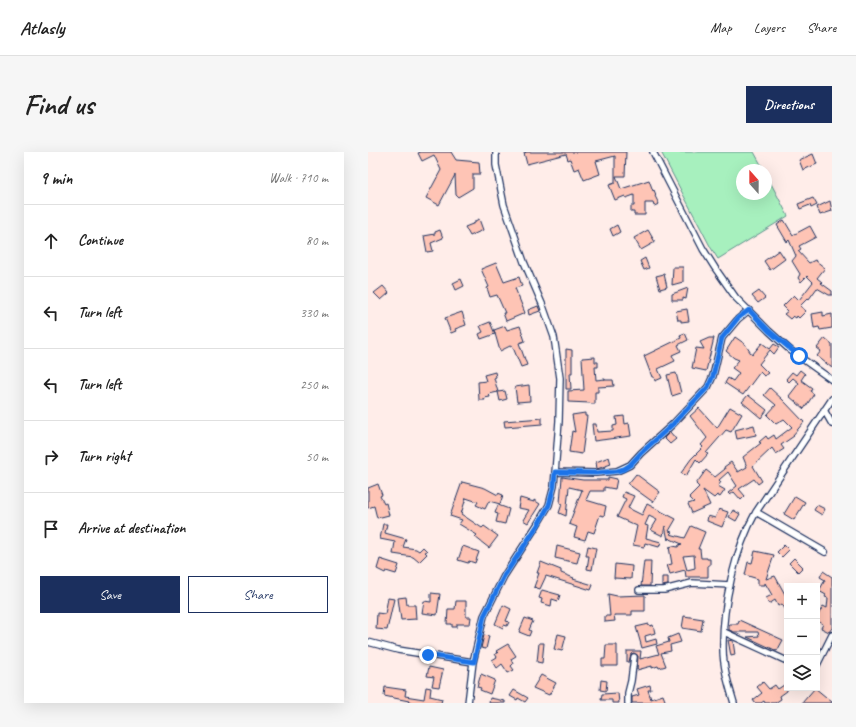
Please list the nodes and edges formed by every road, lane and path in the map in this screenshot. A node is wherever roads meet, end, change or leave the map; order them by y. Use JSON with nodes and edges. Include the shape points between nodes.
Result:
{"nodes":[{"id":1,"x":496,"y":152,"type":"edge"},
{"id":2,"x":653,"y":152,"type":"edge"},
{"id":3,"x":749,"y":310,"type":"junction"},
{"id":4,"x":832,"y":380,"type":"edge"},
{"id":5,"x":832,"y":399,"type":"edge"},
{"id":6,"x":824,"y":410,"type":"junction"},
{"id":7,"x":832,"y":424,"type":"edge"},
{"id":8,"x":555,"y":472,"type":"junction"},
{"id":9,"x":756,"y":512,"type":"junction"},
{"id":10,"x":825,"y":552,"type":"dead end"},
{"id":11,"x":730,"y":585,"type":"junction"},
{"id":12,"x":639,"y":590,"type":"dead end"},
{"id":13,"x":724,"y":632,"type":"junction"},
{"id":14,"x":832,"y":635,"type":"edge"},
{"id":15,"x":368,"y":642,"type":"edge"},
{"id":16,"x":634,"y":657,"type":"dead end"},
{"id":17,"x":820,"y":659,"type":"edge"},
{"id":18,"x":784,"y":660,"type":"edge"},
{"id":19,"x":474,"y":662,"type":"junction"},
{"id":20,"x":468,"y":703,"type":"edge"},
{"id":21,"x":628,"y":703,"type":"edge"},
{"id":22,"x":734,"y":703,"type":"edge"}],
"edges":[{"from":1,"to":8,"type":"street","via":[[504,205],[554,337],[560,378]]},
{"from":2,"to":3,"type":"street","via":[[715,268],[736,298]]},
{"from":3,"to":4,"type":"street","via":[[790,350]]},
{"from":3,"to":8,"type":"street","via":[[738,318],[722,338],[708,387],[630,465],[617,471],[596,473]]},
{"from":5,"to":6,"type":"street"},
{"from":6,"to":7,"type":"street"},
{"from":6,"to":9,"type":"street"},
{"from":8,"to":19,"type":"street","via":[[549,505],[504,576],[484,616]]},
{"from":9,"to":10,"type":"street"},
{"from":9,"to":11,"type":"street","via":[[743,540]]},
{"from":11,"to":12,"type":"street","via":[[692,583],[664,590]]},
{"from":11,"to":13,"type":"street"},
{"from":13,"to":18,"type":"street"},
{"from":13,"to":22,"type":"street","via":[[723,650]]},
{"from":14,"to":17,"type":"street"},
{"from":15,"to":19,"type":"street","via":[[398,650]]},
{"from":16,"to":21,"type":"street"},
{"from":19,"to":20,"type":"street"}]}
